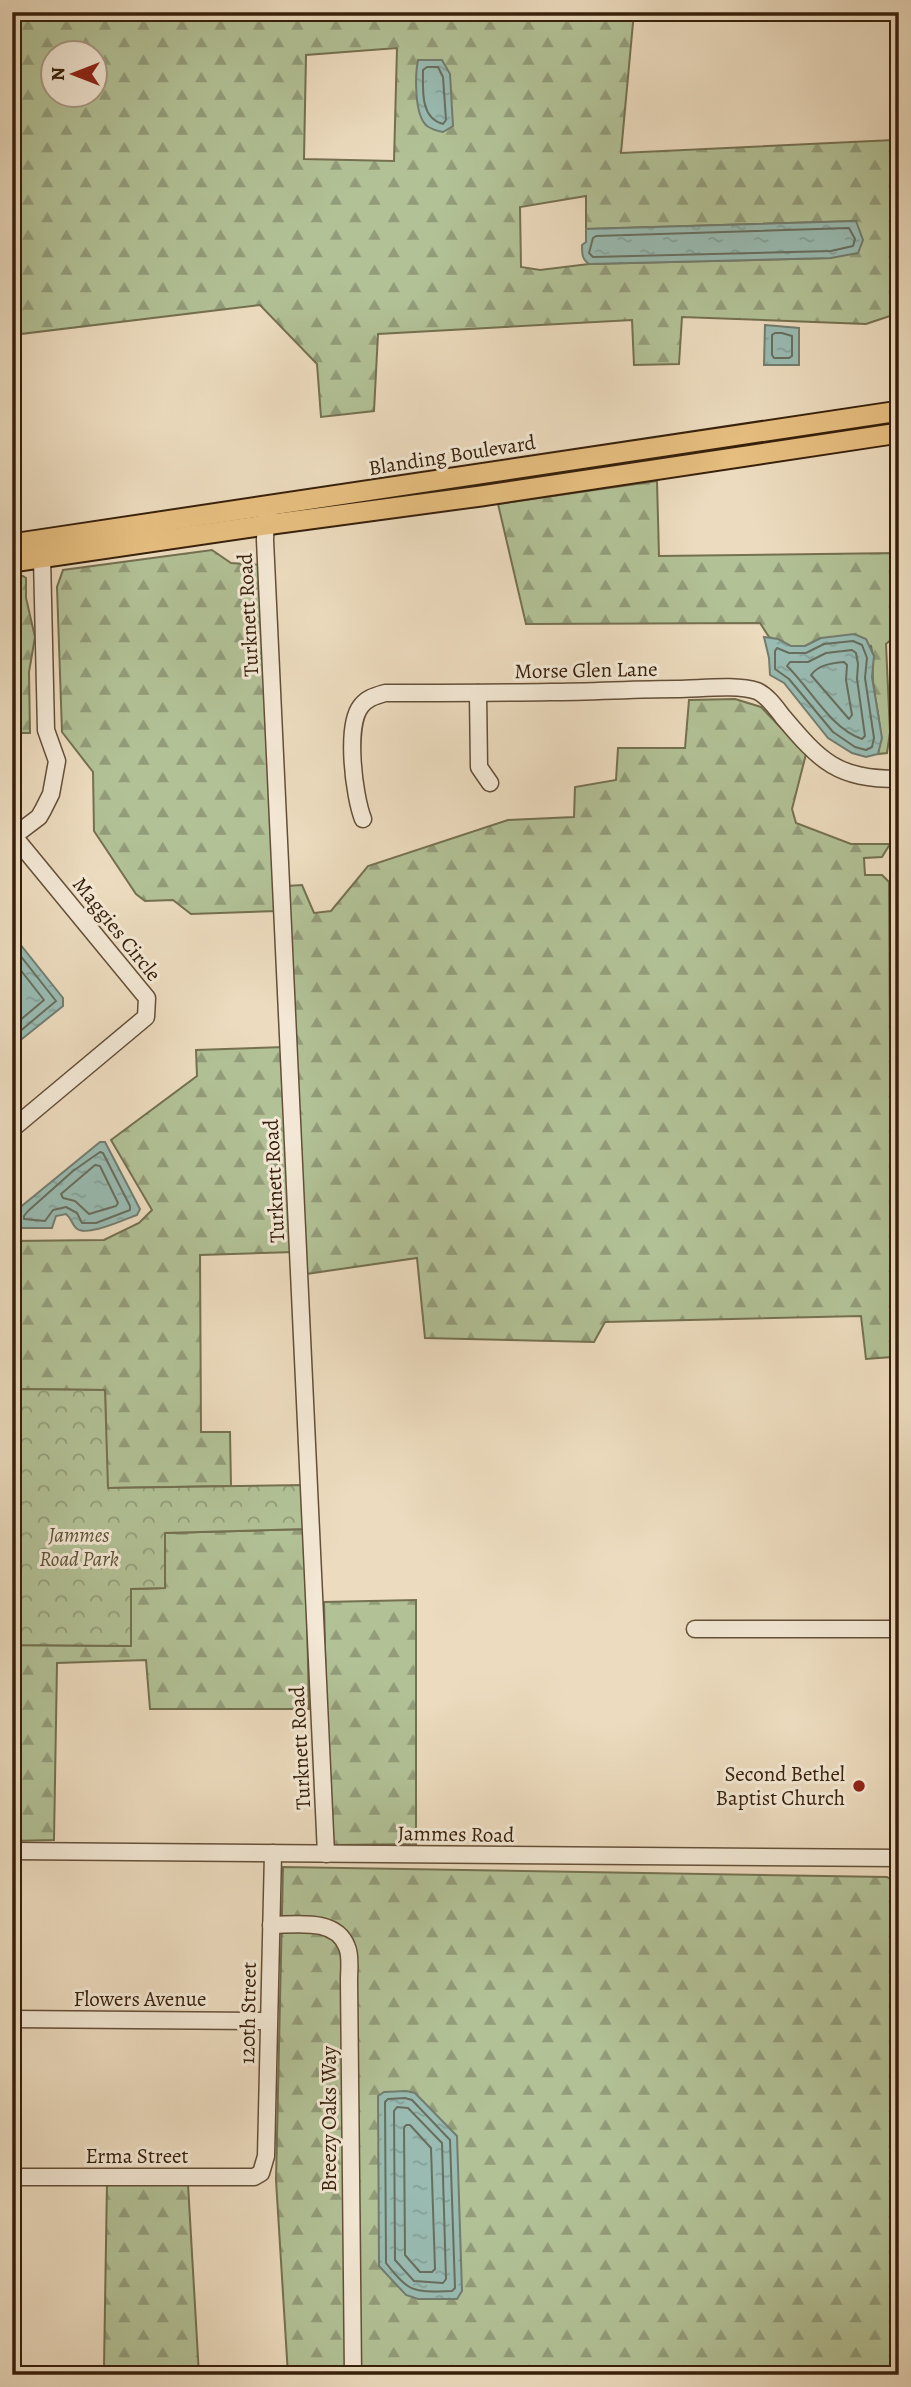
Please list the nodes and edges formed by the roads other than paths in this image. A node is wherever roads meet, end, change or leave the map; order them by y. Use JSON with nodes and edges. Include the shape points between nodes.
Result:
{"nodes":[{"id":1,"x":899,"y":411,"type":"edge"},
{"id":2,"x":899,"y":433,"type":"edge"},
{"id":3,"x":691,"y":442,"type":"junction"},
{"id":4,"x":694,"y":464,"type":"junction"},
{"id":5,"x":477,"y":474,"type":"junction"},
{"id":6,"x":481,"y":496,"type":"junction"},
{"id":7,"x":266,"y":516,"type":"junction"},
{"id":8,"x":91,"y":533,"type":"junction"},
{"id":9,"x":47,"y":539,"type":"junction"},
{"id":10,"x":12,"y":544,"type":"edge"},
{"id":11,"x":42,"y":558,"type":"junction"},
{"id":12,"x":12,"y":561,"type":"edge"},
{"id":13,"x":478,"y":693,"type":"junction"},
{"id":14,"x":899,"y":779,"type":"edge"},
{"id":15,"x":490,"y":783,"type":"dead end"},
{"id":16,"x":363,"y":819,"type":"dead end"},
{"id":17,"x":13,"y":835,"type":"edge"},
{"id":18,"x":12,"y":1129,"type":"edge"},
{"id":19,"x":695,"y":1629,"type":"dead end"},
{"id":20,"x":899,"y":1629,"type":"edge"},
{"id":21,"x":12,"y":1851,"type":"edge"},
{"id":22,"x":273,"y":1853,"type":"junction"},
{"id":23,"x":326,"y":1854,"type":"junction"},
{"id":24,"x":899,"y":1858,"type":"edge"},
{"id":25,"x":271,"y":1925,"type":"junction"},
{"id":26,"x":12,"y":2019,"type":"edge"},
{"id":27,"x":268,"y":2021,"type":"junction"},
{"id":28,"x":261,"y":2173,"type":"joint"},
{"id":29,"x":12,"y":2177,"type":"edge"},
{"id":30,"x":353,"y":2375,"type":"edge"},
{"id":31,"x":383,"y":2375,"type":"edge"},
{"id":32,"x":473,"y":2375,"type":"edge"}],
"edges":[{"from":1,"to":3,"type":"main road","name":"Blanding Boulevard"},
{"from":2,"to":4,"type":"main road","name":"Blanding Boulevard"},
{"from":3,"to":4,"type":"main road"},
{"from":3,"to":5,"type":"main road","name":"Blanding Boulevard"},
{"from":4,"to":6,"type":"main road","name":"Blanding Boulevard"},
{"from":5,"to":6,"type":"main road"},
{"from":5,"to":7,"type":"main road","name":"Blanding Boulevard"},
{"from":6,"to":7,"type":"main road","name":"Blanding Boulevard"},
{"from":7,"to":8,"type":"main road","name":"Blanding Boulevard"},
{"from":7,"to":11,"type":"main road","name":"Blanding Boulevard"},
{"from":7,"to":23,"type":"street","name":"Turknett Road"},
{"from":8,"to":9,"type":"main road","name":"Blanding Boulevard"},
{"from":8,"to":11,"type":"main road","via":[[58,545]]},
{"from":9,"to":10,"type":"main road","name":"Blanding Boulevard"},
{"from":9,"to":12,"type":"main road"},
{"from":11,"to":12,"type":"main road","name":"Blanding Boulevard"},
{"from":11,"to":17,"type":"street","via":[[47,730],[57,761],[43,810]]},
{"from":13,"to":14,"type":"street","name":"Morse Glen Lane","via":[[757,691],[825,762],[856,775]]},
{"from":13,"to":15,"type":"street","via":[[479,767]]},
{"from":13,"to":16,"type":"street","name":"Morse Glen Lane","via":[[385,693],[362,705],[352,731],[356,800]]},
{"from":17,"to":18,"type":"street","name":"Maggies Circle","via":[[147,998],[148,1007],[146,1017]]},
{"from":19,"to":20,"type":"street"},
{"from":21,"to":22,"type":"street","name":"Jammes Road"},
{"from":22,"to":23,"type":"street","name":"Jammes Road"},
{"from":22,"to":25,"type":"street","name":"120th Street"},
{"from":23,"to":24,"type":"street","name":"Jammes Road"},
{"from":25,"to":27,"type":"street","name":"120th Street"},
{"from":25,"to":30,"type":"street","name":"Breezy Oaks Way","via":[[322,1925],[347,1946]]},
{"from":26,"to":27,"type":"street","name":"Flowers Avenue"},
{"from":27,"to":28,"type":"street","name":"120th Street","via":[[266,2157]]},
{"from":28,"to":29,"type":"street","name":"Erma Street","via":[[247,2177]]},
{"from":31,"to":32,"type":"street"}]}
